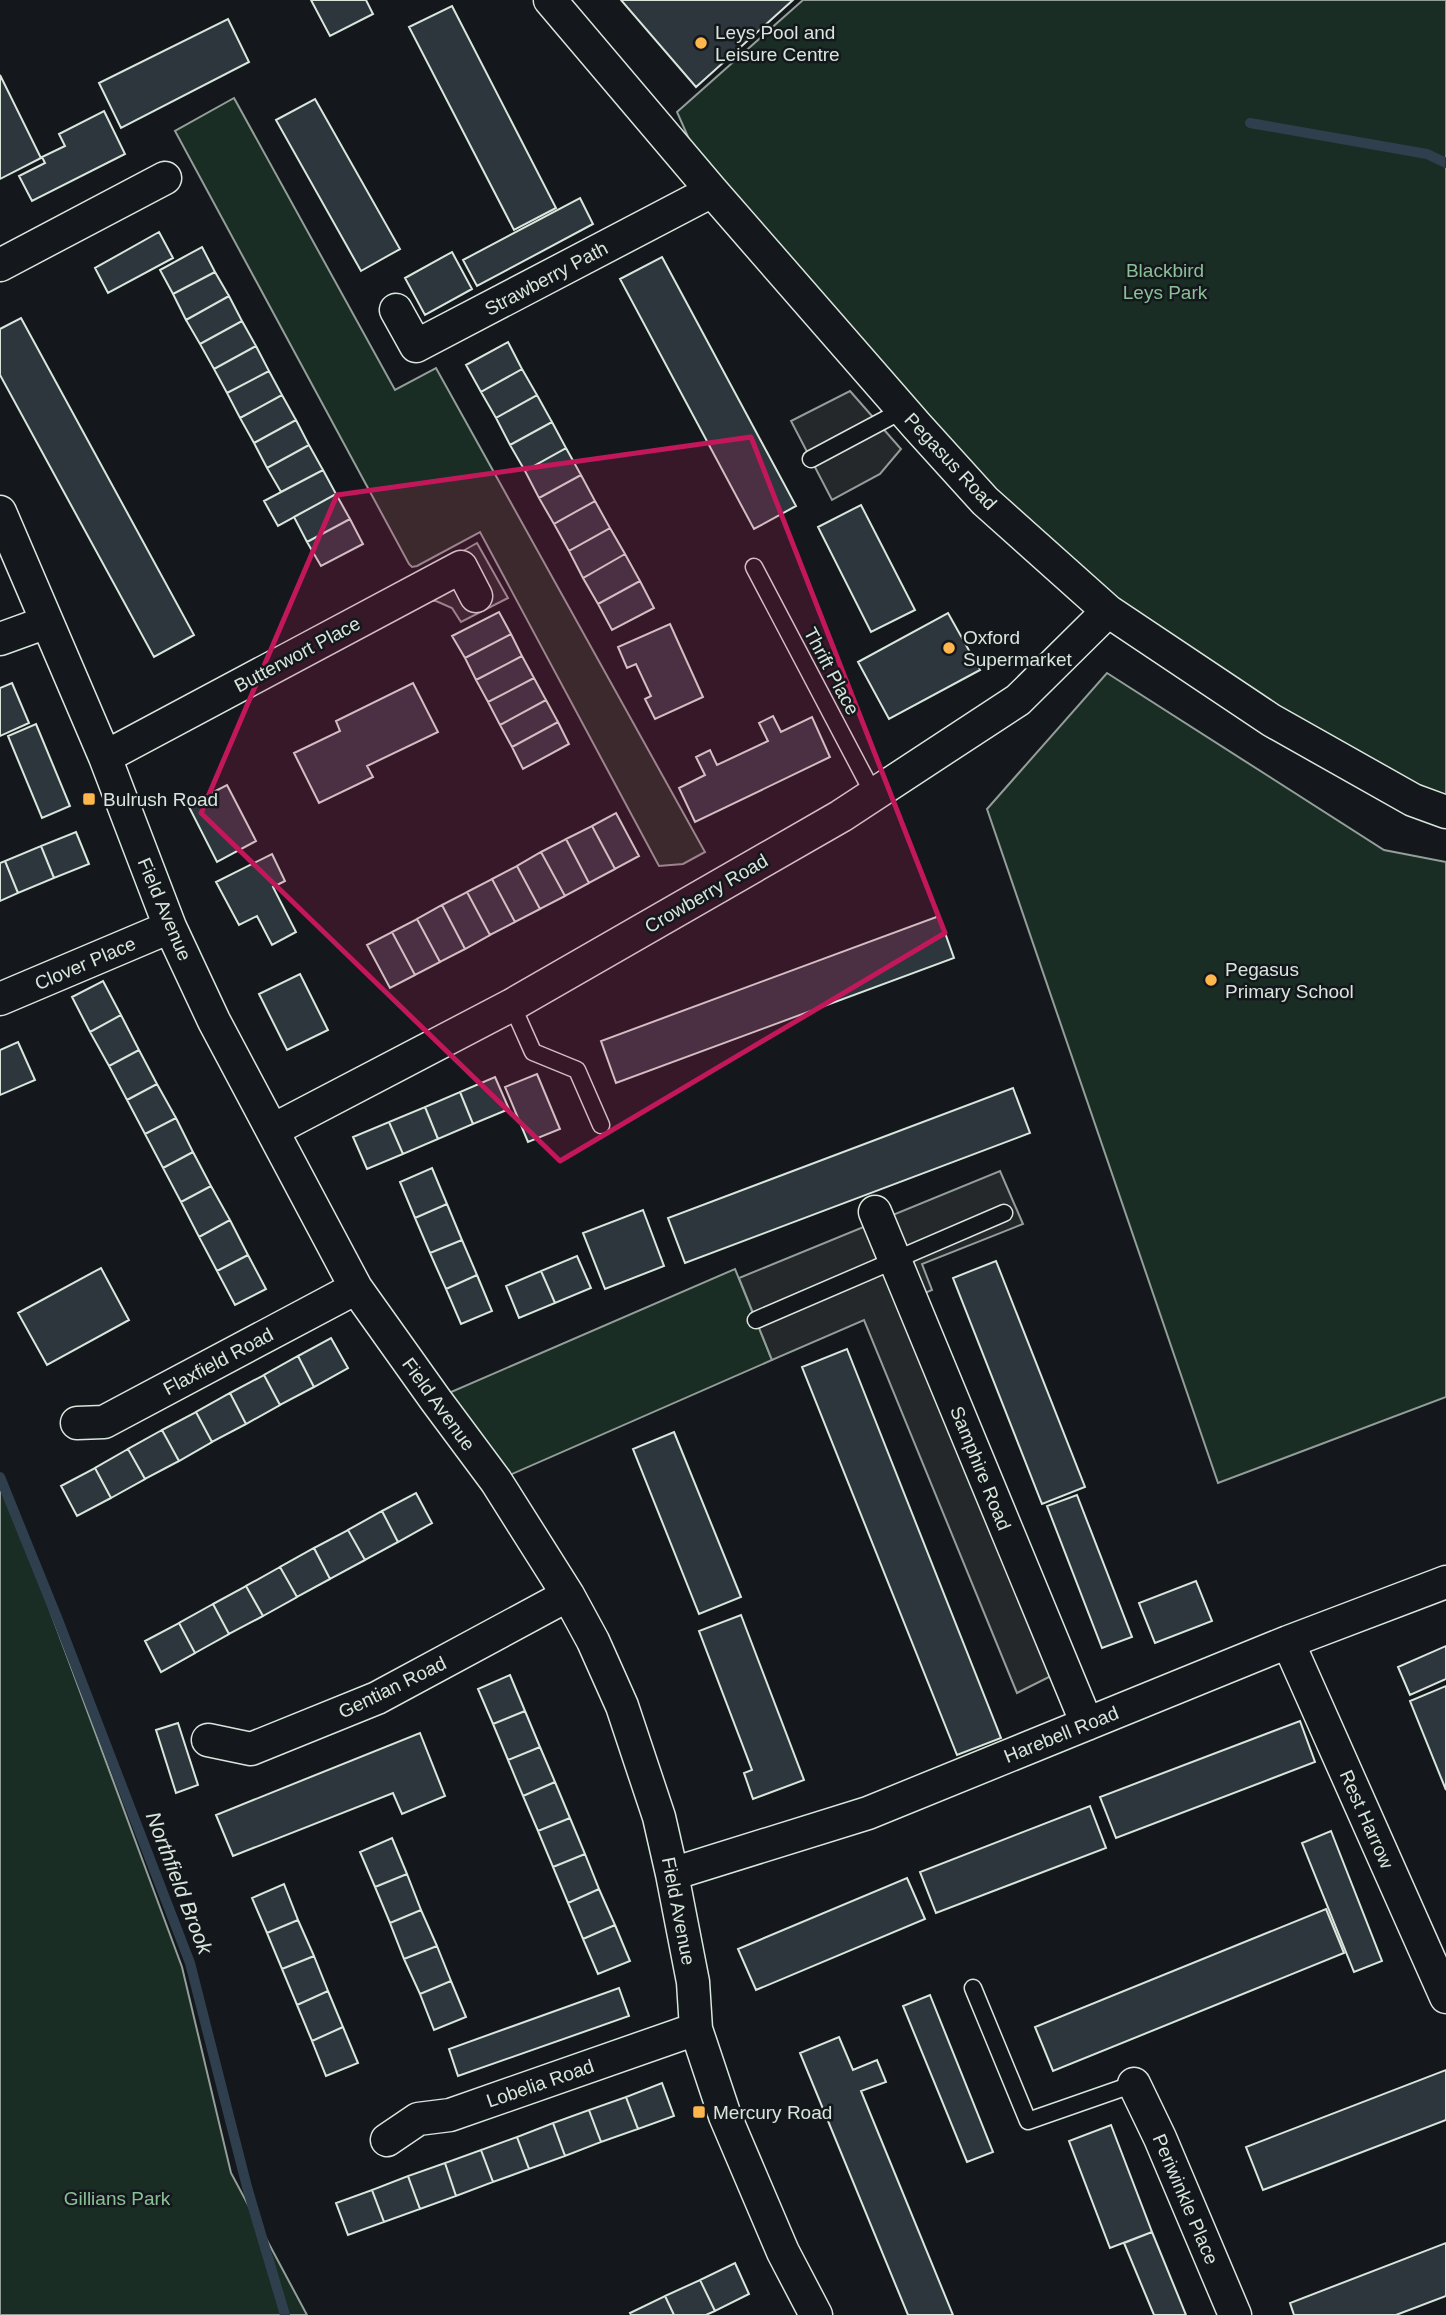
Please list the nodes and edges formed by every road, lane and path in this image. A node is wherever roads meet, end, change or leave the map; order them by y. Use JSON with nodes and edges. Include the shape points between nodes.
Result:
{"nodes":[{"id":1,"x":550,"y":0,"type":"edge"},
{"id":2,"x":164,"y":178,"type":"dead end"},
{"id":3,"x":712,"y":191,"type":"junction"},
{"id":4,"x":0,"y":265,"type":"edge"},
{"id":5,"x":396,"y":310,"type":"dead end"},
{"id":6,"x":903,"y":410,"type":"junction"},
{"id":7,"x":811,"y":459,"type":"dead end"},
{"id":8,"x":0,"y":512,"type":"edge"},
{"id":9,"x":754,"y":567,"type":"dead end"},
{"id":10,"x":476,"y":596,"type":"dead end"},
{"id":11,"x":1108,"y":611,"type":"junction"},
{"id":12,"x":47,"y":622,"type":"junction"},
{"id":13,"x":0,"y":639,"type":"edge"},
{"id":14,"x":104,"y":757,"type":"junction"},
{"id":15,"x":874,"y":794,"type":"junction"},
{"id":16,"x":1446,"y":812,"type":"edge"},
{"id":17,"x":170,"y":927,"type":"junction"},
{"id":18,"x":0,"y":999,"type":"edge"},
{"id":19,"x":512,"y":1004,"type":"junction"},
{"id":20,"x":601,"y":1125,"type":"dead end"},
{"id":21,"x":272,"y":1130,"type":"junction"},
{"id":22,"x":875,"y":1212,"type":"dead end"},
{"id":23,"x":1004,"y":1213,"type":"dead end"},
{"id":24,"x":895,"y":1261,"type":"junction"},
{"id":25,"x":356,"y":1288,"type":"junction"},
{"id":26,"x":756,"y":1320,"type":"dead end"},
{"id":27,"x":77,"y":1423,"type":"dead end"},
{"id":28,"x":1446,"y":1582,"type":"edge"},
{"id":29,"x":568,"y":1595,"type":"junction"},
{"id":30,"x":1288,"y":1642,"type":"junction"},
{"id":31,"x":1087,"y":1724,"type":"junction"},
{"id":32,"x":208,"y":1740,"type":"dead end"},
{"id":33,"x":672,"y":1874,"type":"junction"},
{"id":34,"x":973,"y":1988,"type":"dead end"},
{"id":35,"x":1446,"y":1997,"type":"edge"},
{"id":36,"x":696,"y":2029,"type":"junction"},
{"id":37,"x":1134,"y":2084,"type":"joint"},
{"id":38,"x":387,"y":2140,"type":"dead end"},
{"id":39,"x":816,"y":2315,"type":"edge"},
{"id":40,"x":1235,"y":2315,"type":"edge"}],
"edges":[{"from":1,"to":3,"type":"street","name":"Pegasus Road"},
{"from":2,"to":4,"type":"street"},
{"from":3,"to":5,"type":"street","name":"Strawberry Path","via":[[416,346]]},
{"from":3,"to":6,"type":"street","name":"Pegasus Road"},
{"from":6,"to":7,"type":"lane"},
{"from":6,"to":11,"type":"street","name":"Pegasus Road","via":[[985,501]]},
{"from":8,"to":12,"type":"street","name":"Field Avenue"},
{"from":9,"to":15,"type":"lane","name":"Thrift Place"},
{"from":10,"to":14,"type":"street","name":"Butterwort Place","via":[[461,567]]},
{"from":11,"to":15,"type":"street","name":"Crowberry Road","via":[[1018,700]]},
{"from":11,"to":16,"type":"street","name":"Pegasus Road","via":[[1271,720],[1413,800]]},
{"from":12,"to":13,"type":"street"},
{"from":12,"to":14,"type":"street","name":"Field Avenue"},
{"from":14,"to":17,"type":"street","name":"Field Avenue"},
{"from":15,"to":19,"type":"street","name":"Crowberry Road"},
{"from":17,"to":18,"type":"street","name":"Clover Place"},
{"from":17,"to":21,"type":"street","name":"Field Avenue"},
{"from":19,"to":20,"type":"lane","via":[[533,1052],[577,1070]]},
{"from":19,"to":21,"type":"street","name":"Crowberry Road"},
{"from":21,"to":25,"type":"street","name":"Field Avenue"},
{"from":22,"to":24,"type":"street","name":"Samphire Road"},
{"from":23,"to":24,"type":"lane"},
{"from":24,"to":26,"type":"lane"},
{"from":24,"to":31,"type":"street","name":"Samphire Road"},
{"from":25,"to":27,"type":"street","name":"Flaxfield Road","via":[[104,1422]]},
{"from":25,"to":29,"type":"street","name":"Field Avenue","via":[[496,1481]]},
{"from":28,"to":30,"type":"street","name":"Harebell Road"},
{"from":29,"to":32,"type":"street","name":"Gentian Road","via":[[377,1698],[251,1749]]},
{"from":29,"to":33,"type":"street","name":"Field Avenue","via":[[622,1706],[659,1816]]},
{"from":30,"to":31,"type":"street","name":"Harebell Road"},
{"from":30,"to":35,"type":"street","name":"Rest Harrow"},
{"from":31,"to":33,"type":"street","name":"Harebell Road","via":[[868,1813]]},
{"from":33,"to":36,"type":"street","name":"Field Avenue","via":[[693,1983]]},
{"from":34,"to":37,"type":"lane","via":[[1028,2121]]},
{"from":36,"to":38,"type":"street","name":"Lobelia Road","via":[[450,2115],[418,2119]]},
{"from":36,"to":39,"type":"street","name":"Field Avenue","via":[[725,2116],[783,2252]]},
{"from":37,"to":40,"type":"street","name":"Periwinkle Place"}]}
